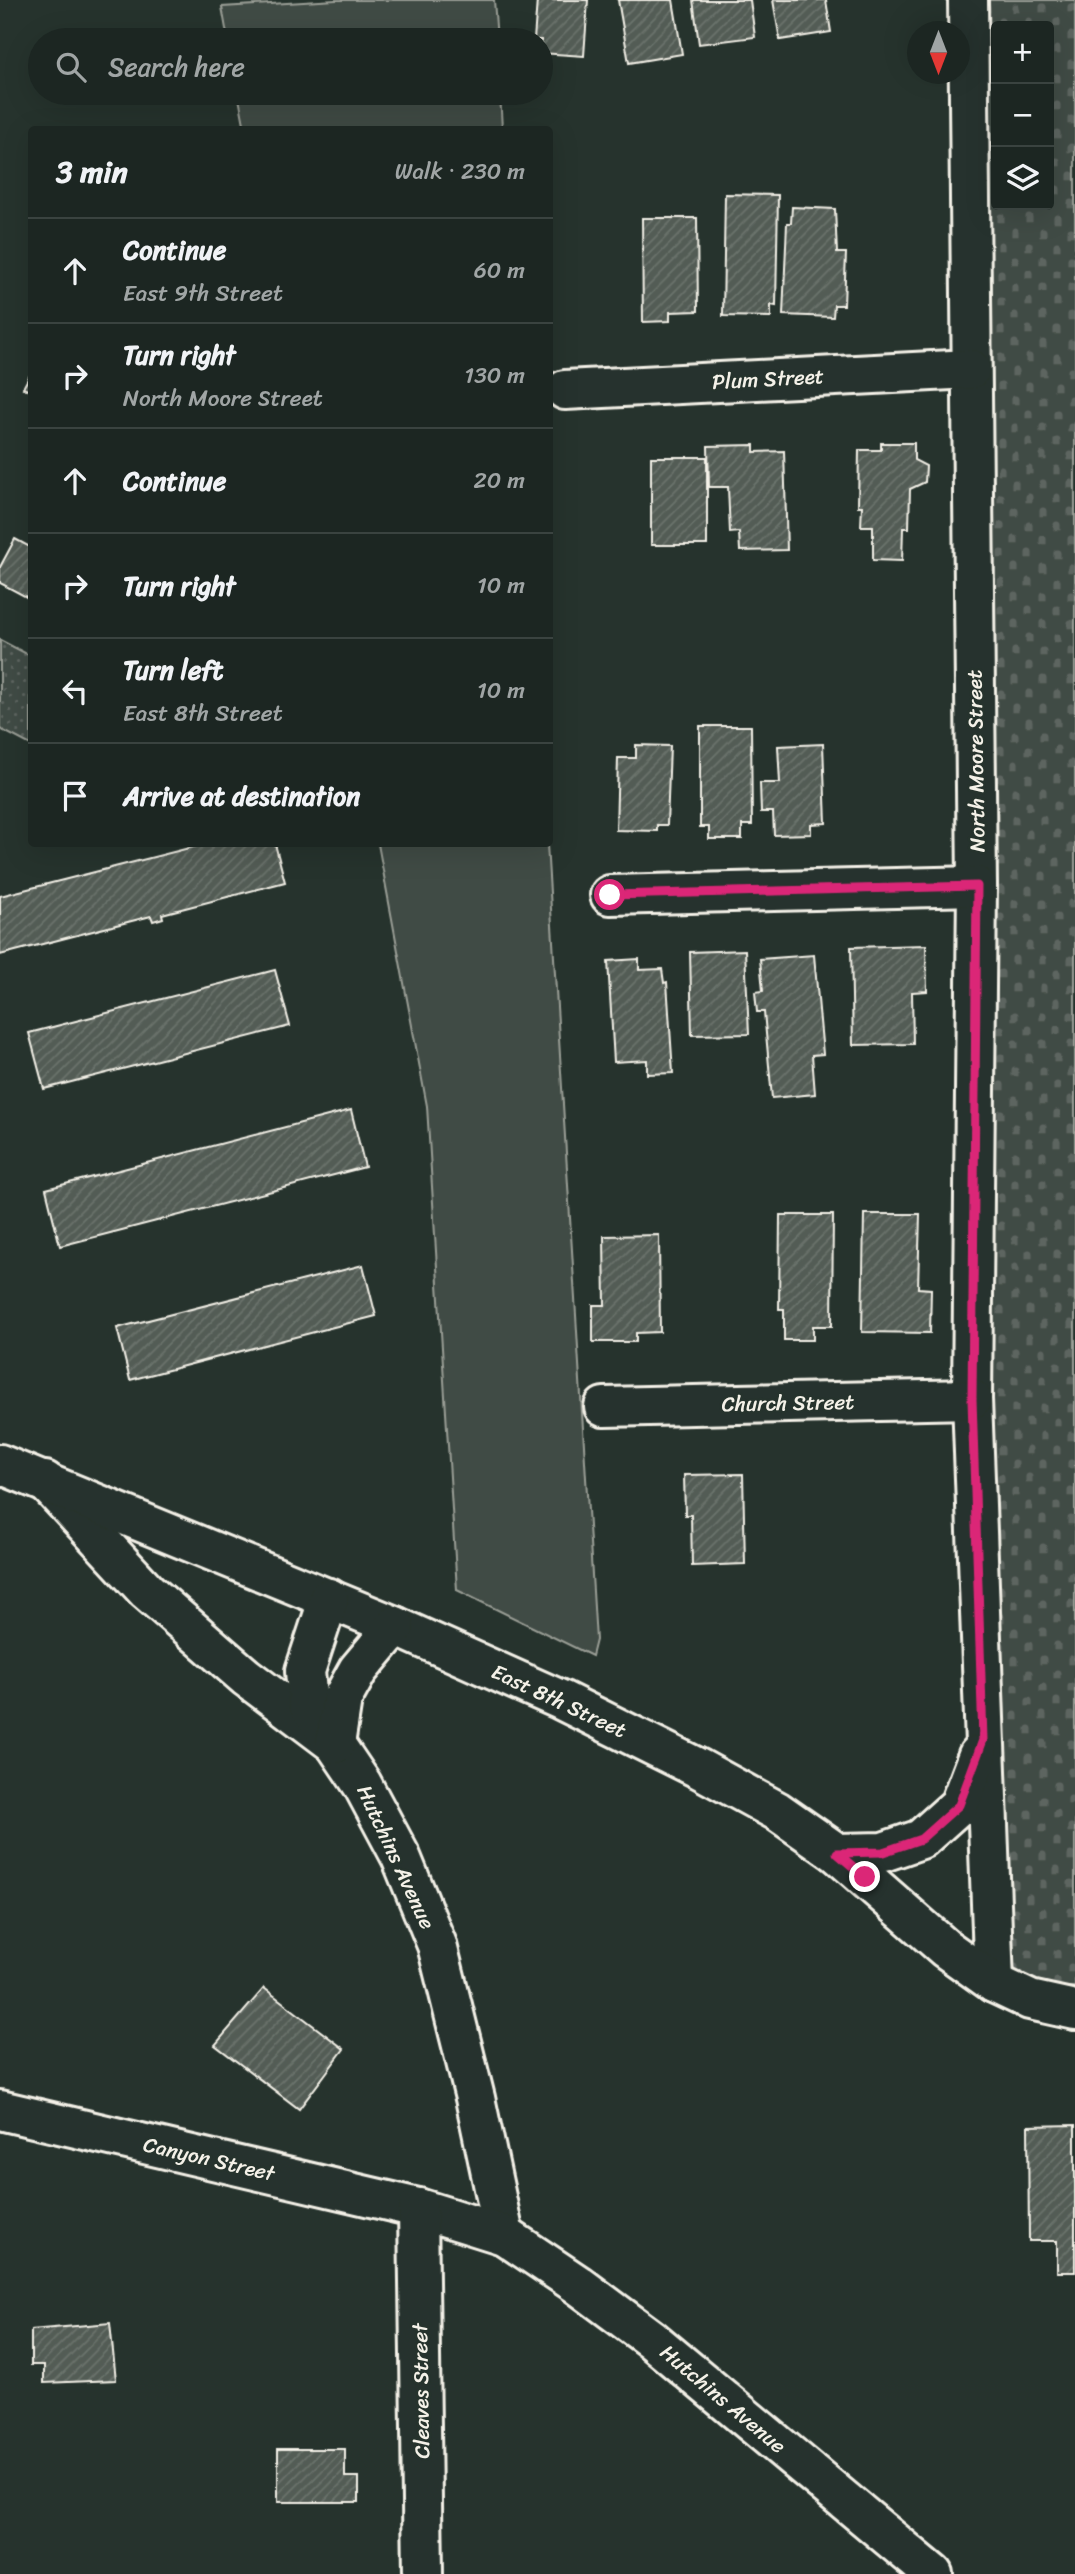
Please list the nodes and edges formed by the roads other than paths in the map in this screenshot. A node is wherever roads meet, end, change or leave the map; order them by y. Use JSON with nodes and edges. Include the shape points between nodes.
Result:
{"nodes":[{"id":1,"x":968,"y":0,"type":"edge"},
{"id":2,"x":971,"y":369,"type":"junction"},
{"id":3,"x":565,"y":390,"type":"dead end"},
{"id":4,"x":977,"y":886,"type":"junction"},
{"id":5,"x":610,"y":895,"type":"dead end"},
{"id":6,"x":972,"y":1399,"type":"junction"},
{"id":7,"x":604,"y":1407,"type":"dead end"},
{"id":8,"x":0,"y":1464,"type":"edge"},
{"id":9,"x":45,"y":1481,"type":"junction"},
{"id":10,"x":329,"y":1598,"type":"junction"},
{"id":11,"x":395,"y":1626,"type":"junction"},
{"id":12,"x":983,"y":1740,"type":"junction"},
{"id":13,"x":335,"y":1744,"type":"junction"},
{"id":14,"x":837,"y":1853,"type":"junction"},
{"id":15,"x":993,"y":1983,"type":"junction"},
{"id":16,"x":1075,"y":2010,"type":"edge"},
{"id":17,"x":0,"y":2110,"type":"edge"},
{"id":18,"x":418,"y":2208,"type":"junction"},
{"id":19,"x":504,"y":2235,"type":"junction"},
{"id":20,"x":912,"y":2567,"type":"edge"},
{"id":21,"x":423,"y":2574,"type":"edge"}],
"edges":[{"from":1,"to":2,"type":"street","name":"North Moore Street"},
{"from":2,"to":3,"type":"street","name":"Plum Street"},
{"from":2,"to":4,"type":"street","name":"North Moore Street"},
{"from":4,"to":5,"type":"street"},
{"from":4,"to":6,"type":"street","name":"North Moore Street"},
{"from":6,"to":7,"type":"street","name":"Church Street"},
{"from":6,"to":12,"type":"street","name":"North Moore Street"},
{"from":8,"to":9,"type":"street","name":"East 8th Street"},
{"from":9,"to":10,"type":"street","name":"East 8th Street"},
{"from":9,"to":13,"type":"street","name":"Hutchins Avenue","via":[[146,1591],[246,1677]]},
{"from":10,"to":11,"type":"street","name":"East 8th Street"},
{"from":10,"to":13,"type":"street","via":[[305,1671],[308,1704]]},
{"from":11,"to":13,"type":"street","via":[[358,1670],[342,1699]]},
{"from":11,"to":14,"type":"street","name":"East 8th Street","via":[[561,1699],[700,1769],[777,1811]]},
{"from":12,"to":14,"type":"street","via":[[959,1805],[921,1839],[883,1852]]},
{"from":12,"to":15,"type":"street","name":"North Moore Street"},
{"from":13,"to":19,"type":"street","name":"Hutchins Avenue","via":[[401,1857],[437,1945]]},
{"from":14,"to":15,"type":"street","name":"East 8th Street","via":[[945,1948]]},
{"from":15,"to":16,"type":"street","name":"East 8th Street","via":[[1030,2000]]},
{"from":17,"to":18,"type":"street","name":"Canyon Street"},
{"from":18,"to":19,"type":"street","name":"Hutchins Avenue"},
{"from":18,"to":21,"type":"street","name":"Cleaves Street"},
{"from":19,"to":20,"type":"street","name":"Hutchins Avenue","via":[[651,2339]]}]}
